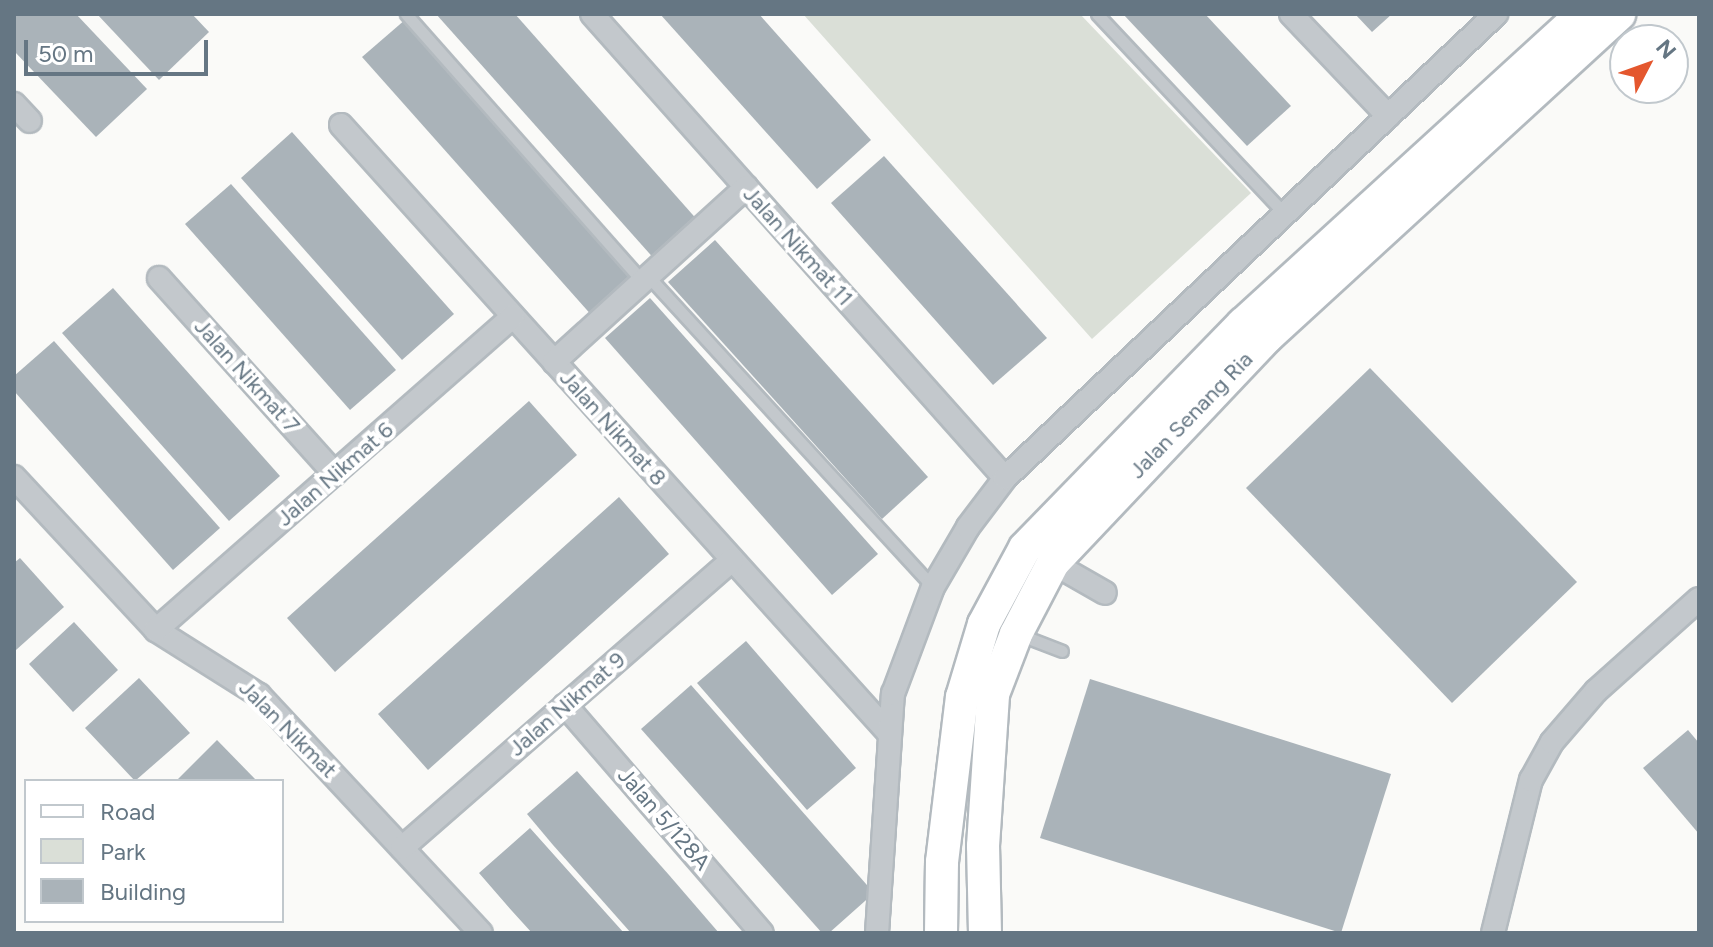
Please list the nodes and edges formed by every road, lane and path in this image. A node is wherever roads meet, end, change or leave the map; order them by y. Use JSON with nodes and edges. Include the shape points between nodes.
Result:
{"nodes":[{"id":1,"x":406,"y":14,"type":"edge"},
{"id":2,"x":592,"y":14,"type":"edge"},
{"id":3,"x":1097,"y":14,"type":"edge"},
{"id":4,"x":1291,"y":14,"type":"edge"},
{"id":5,"x":1496,"y":14,"type":"edge"},
{"id":6,"x":1582,"y":14,"type":"edge"},
{"id":7,"x":1619,"y":14,"type":"edge"},
{"id":8,"x":14,"y":104,"type":"edge"},
{"id":9,"x":1388,"y":116,"type":"junction"},
{"id":10,"x":30,"y":121,"type":"dead end"},
{"id":11,"x":341,"y":125,"type":"dead end"},
{"id":12,"x":746,"y":187,"type":"junction"},
{"id":13,"x":1285,"y":214,"type":"junction"},
{"id":14,"x":159,"y":278,"type":"dead end"},
{"id":15,"x":645,"y":279,"type":"junction"},
{"id":16,"x":513,"y":316,"type":"junction"},
{"id":17,"x":554,"y":362,"type":"junction"},
{"id":18,"x":335,"y":474,"type":"junction"},
{"id":19,"x":14,"y":477,"type":"edge"},
{"id":20,"x":1005,"y":478,"type":"junction"},
{"id":21,"x":1025,"y":548,"type":"junction"},
{"id":22,"x":732,"y":560,"type":"junction"},
{"id":23,"x":1053,"y":563,"type":"junction"},
{"id":24,"x":933,"y":587,"type":"junction"},
{"id":25,"x":1105,"y":593,"type":"dead end"},
{"id":26,"x":1699,"y":599,"type":"edge"},
{"id":27,"x":156,"y":630,"type":"junction"},
{"id":28,"x":1016,"y":634,"type":"junction"},
{"id":29,"x":1062,"y":651,"type":"dead end"},
{"id":30,"x":565,"y":705,"type":"junction"},
{"id":31,"x":887,"y":731,"type":"junction"},
{"id":32,"x":402,"y":848,"type":"junction"},
{"id":33,"x":481,"y":933,"type":"edge"},
{"id":34,"x":762,"y":933,"type":"edge"},
{"id":35,"x":877,"y":933,"type":"edge"},
{"id":36,"x":941,"y":933,"type":"edge"},
{"id":37,"x":985,"y":933,"type":"edge"},
{"id":38,"x":1493,"y":933,"type":"edge"}],
"edges":[{"from":1,"to":15,"type":"lane"},
{"from":2,"to":12,"type":"street","name":"Jalan Nikmat 11"},
{"from":3,"to":13,"type":"lane"},
{"from":4,"to":9,"type":"street"},
{"from":5,"to":9,"type":"street"},
{"from":6,"to":21,"type":"street","name":"Jalan Senang Ria","via":[[1243,324]]},
{"from":7,"to":23,"type":"street","name":"Jalan Senang Ria","via":[[1267,337]]},
{"from":8,"to":10,"type":"street"},
{"from":9,"to":13,"type":"street"},
{"from":11,"to":16,"type":"street","name":"Jalan Nikmat 8"},
{"from":12,"to":15,"type":"street"},
{"from":12,"to":20,"type":"street","name":"Jalan Nikmat 11"},
{"from":13,"to":20,"type":"street"},
{"from":14,"to":18,"type":"street","name":"Jalan Nikmat 7"},
{"from":15,"to":17,"type":"street"},
{"from":15,"to":24,"type":"lane"},
{"from":16,"to":17,"type":"street","name":"Jalan Nikmat 8"},
{"from":16,"to":18,"type":"street","name":"Jalan Nikmat 6"},
{"from":17,"to":22,"type":"street","name":"Jalan Nikmat 8"},
{"from":18,"to":27,"type":"street","name":"Jalan Nikmat 6"},
{"from":19,"to":27,"type":"street","name":"Jalan Nikmat"},
{"from":20,"to":24,"type":"street"},
{"from":21,"to":23,"type":"street"},
{"from":21,"to":36,"type":"street","name":"Jalan Senang Ria","via":[[984,624],[962,697],[942,862]]},
{"from":22,"to":30,"type":"street","name":"Jalan Nikmat 9"},
{"from":22,"to":31,"type":"street","name":"Jalan Nikmat 8"},
{"from":23,"to":25,"type":"street"},
{"from":23,"to":28,"type":"street","name":"Jalan Senang Ria"},
{"from":24,"to":31,"type":"street","via":[[893,694]]},
{"from":26,"to":38,"type":"street","via":[[1596,691],[1552,742],[1531,780]]},
{"from":27,"to":32,"type":"street","name":"Jalan Nikmat","via":[[259,695]]},
{"from":28,"to":29,"type":"lane"},
{"from":28,"to":37,"type":"street","name":"Jalan Senang Ria","via":[[993,694],[983,846]]},
{"from":30,"to":32,"type":"street","name":"Jalan Nikmat 9"},
{"from":30,"to":34,"type":"street","name":"Jalan 5/128A"},
{"from":31,"to":35,"type":"street"},
{"from":32,"to":33,"type":"street","name":"Jalan Nikmat"}]}
